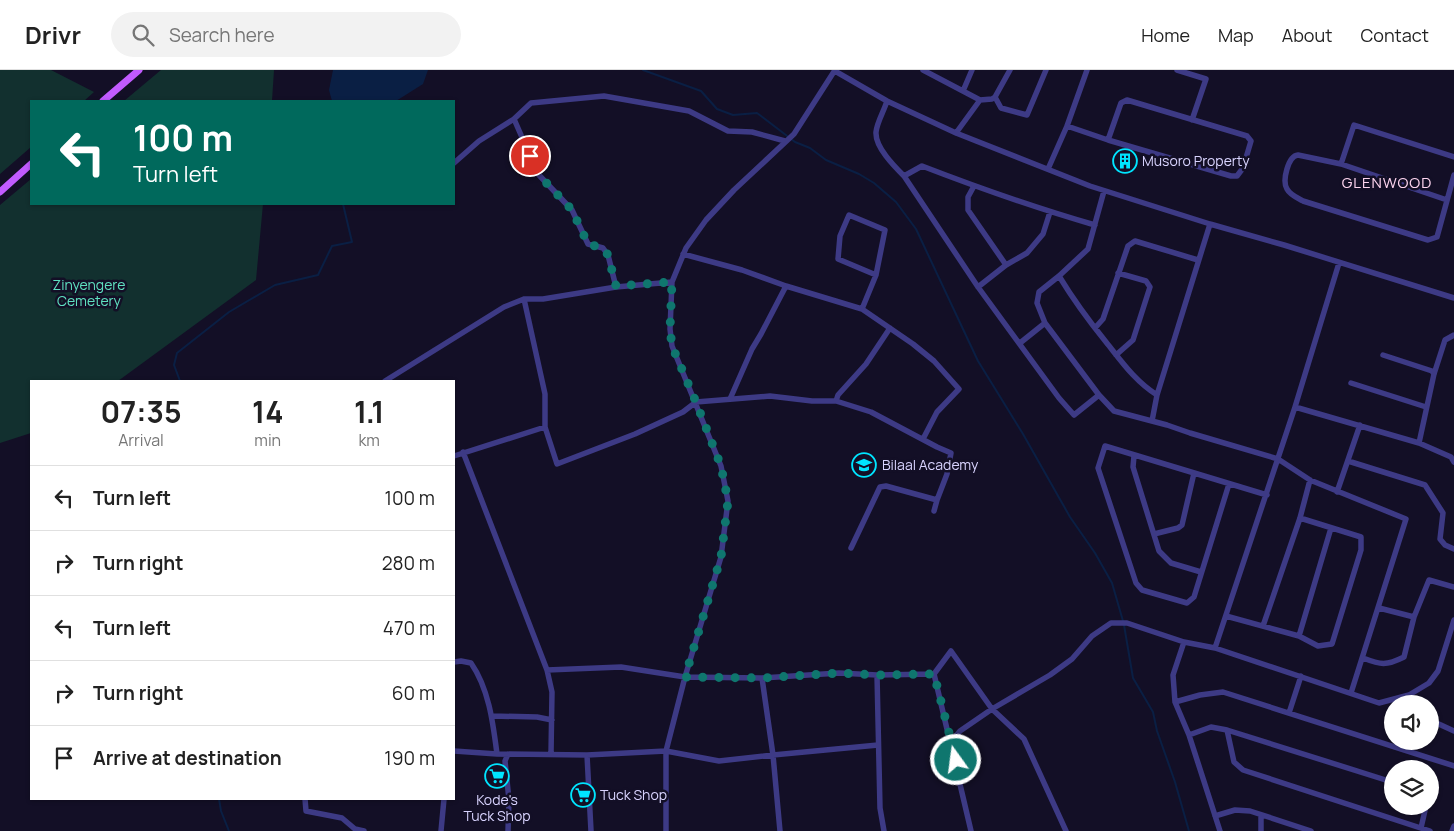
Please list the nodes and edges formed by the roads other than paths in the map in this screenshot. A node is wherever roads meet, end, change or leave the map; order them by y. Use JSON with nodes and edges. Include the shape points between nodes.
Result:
{"nodes":[{"id":1,"x":138,"y":70,"type":"edge"},
{"id":2,"x":835,"y":70,"type":"edge"},
{"id":3,"x":923,"y":70,"type":"edge"},
{"id":4,"x":972,"y":70,"type":"edge"},
{"id":5,"x":1010,"y":70,"type":"edge"},
{"id":6,"x":1046,"y":70,"type":"edge"},
{"id":7,"x":1087,"y":70,"type":"edge"},
{"id":8,"x":1177,"y":70,"type":"edge"},
{"id":9,"x":931,"y":72,"type":"edge"},
{"id":10,"x":964,"y":91,"type":"junction"},
{"id":11,"x":995,"y":97,"type":"junction"},
{"id":12,"x":104,"y":100,"type":"edge"},
{"id":13,"x":980,"y":100,"type":"junction"},
{"id":14,"x":887,"y":101,"type":"junction"},
{"id":15,"x":514,"y":119,"type":"junction"},
{"id":16,"x":1192,"y":120,"type":"junction"},
{"id":17,"x":1067,"y":126,"type":"junction"},
{"id":18,"x":956,"y":133,"type":"junction"},
{"id":19,"x":1108,"y":140,"type":"junction"},
{"id":20,"x":785,"y":141,"type":"junction"},
{"id":21,"x":1454,"y":157,"type":"edge"},
{"id":22,"x":455,"y":162,"type":"edge"},
{"id":23,"x":1341,"y":164,"type":"junction"},
{"id":24,"x":30,"y":165,"type":"edge"},
{"id":25,"x":1048,"y":169,"type":"junction"},
{"id":26,"x":904,"y":176,"type":"junction"},
{"id":27,"x":1454,"y":176,"type":"edge"},
{"id":28,"x":974,"y":186,"type":"junction"},
{"id":29,"x":1104,"y":191,"type":"junction"},
{"id":30,"x":0,"y":192,"type":"edge"},
{"id":31,"x":1447,"y":200,"type":"junction"},
{"id":32,"x":1050,"y":212,"type":"junction"},
{"id":33,"x":1210,"y":224,"type":"junction"},
{"id":34,"x":1095,"y":225,"type":"junction"},
{"id":35,"x":683,"y":254,"type":"junction"},
{"id":36,"x":1198,"y":260,"type":"junction"},
{"id":37,"x":1339,"y":263,"type":"junction"},
{"id":38,"x":1006,"y":265,"type":"junction"},
{"id":39,"x":1118,"y":273,"type":"junction"},
{"id":40,"x":876,"y":275,"type":"junction"},
{"id":41,"x":1059,"y":276,"type":"junction"},
{"id":42,"x":672,"y":282,"type":"junction"},
{"id":43,"x":616,"y":286,"type":"junction"},
{"id":44,"x":786,"y":286,"type":"junction"},
{"id":45,"x":978,"y":287,"type":"junction"},
{"id":46,"x":1454,"y":298,"type":"edge"},
{"id":47,"x":524,"y":299,"type":"junction"},
{"id":48,"x":862,"y":309,"type":"junction"},
{"id":49,"x":1045,"y":323,"type":"junction"},
{"id":50,"x":890,"y":328,"type":"junction"},
{"id":51,"x":1095,"y":328,"type":"junction"},
{"id":52,"x":1454,"y":335,"type":"edge"},
{"id":53,"x":1020,"y":343,"type":"junction"},
{"id":54,"x":1116,"y":355,"type":"junction"},
{"id":55,"x":1382,"y":355,"type":"dead end"},
{"id":56,"x":1434,"y":374,"type":"junction"},
{"id":57,"x":387,"y":380,"type":"edge"},
{"id":58,"x":1351,"y":383,"type":"dead end"},
{"id":59,"x":1157,"y":394,"type":"junction"},
{"id":60,"x":1099,"y":396,"type":"junction"},
{"id":61,"x":730,"y":399,"type":"junction"},
{"id":62,"x":836,"y":400,"type":"junction"},
{"id":63,"x":696,"y":402,"type":"junction"},
{"id":64,"x":1295,"y":407,"type":"junction"},
{"id":65,"x":1426,"y":407,"type":"junction"},
{"id":66,"x":1152,"y":420,"type":"junction"},
{"id":67,"x":1360,"y":425,"type":"junction"},
{"id":68,"x":545,"y":427,"type":"junction"},
{"id":69,"x":923,"y":439,"type":"junction"},
{"id":70,"x":1418,"y":443,"type":"junction"},
{"id":71,"x":463,"y":452,"type":"junction"},
{"id":72,"x":455,"y":456,"type":"edge"},
{"id":73,"x":1134,"y":456,"type":"junction"},
{"id":74,"x":1278,"y":459,"type":"junction"},
{"id":75,"x":1348,"y":461,"type":"junction"},
{"id":76,"x":1454,"y":462,"type":"edge"},
{"id":77,"x":1194,"y":473,"type":"junction"},
{"id":78,"x":1310,"y":480,"type":"junction"},
{"id":79,"x":1230,"y":484,"type":"junction"},
{"id":80,"x":1337,"y":492,"type":"junction"},
{"id":81,"x":1267,"y":495,"type":"junction"},
{"id":82,"x":937,"y":500,"type":"junction"},
{"id":83,"x":934,"y":511,"type":"dead end"},
{"id":84,"x":1300,"y":518,"type":"junction"},
{"id":85,"x":1332,"y":528,"type":"junction"},
{"id":86,"x":1154,"y":534,"type":"junction"},
{"id":87,"x":851,"y":548,"type":"dead end"},
{"id":88,"x":1454,"y":549,"type":"edge"},
{"id":89,"x":1201,"y":572,"type":"junction"},
{"id":90,"x":1454,"y":587,"type":"edge"},
{"id":91,"x":1379,"y":608,"type":"junction"},
{"id":92,"x":1226,"y":616,"type":"junction"},
{"id":93,"x":1414,"y":617,"type":"junction"},
{"id":94,"x":1454,"y":620,"type":"edge"},
{"id":95,"x":1263,"y":626,"type":"junction"},
{"id":96,"x":1453,"y":627,"type":"edge"},
{"id":97,"x":1299,"y":636,"type":"junction"},
{"id":98,"x":1184,"y":642,"type":"junction"},
{"id":99,"x":1214,"y":648,"type":"junction"},
{"id":100,"x":1363,"y":658,"type":"junction"},
{"id":101,"x":455,"y":662,"type":"edge"},
{"id":102,"x":547,"y":670,"type":"junction"},
{"id":103,"x":934,"y":674,"type":"junction"},
{"id":104,"x":878,"y":675,"type":"junction"},
{"id":105,"x":1301,"y":676,"type":"junction"},
{"id":106,"x":685,"y":677,"type":"junction"},
{"id":107,"x":762,"y":678,"type":"junction"},
{"id":108,"x":1351,"y":693,"type":"junction"},
{"id":109,"x":1409,"y":695,"type":"edge"},
{"id":110,"x":1175,"y":702,"type":"junction"},
{"id":111,"x":1384,"y":702,"type":"edge"},
{"id":112,"x":992,"y":709,"type":"junction"},
{"id":113,"x":1290,"y":713,"type":"junction"},
{"id":114,"x":492,"y":716,"type":"junction"},
{"id":115,"x":552,"y":720,"type":"junction"},
{"id":116,"x":1439,"y":724,"type":"edge"},
{"id":117,"x":1227,"y":730,"type":"junction"},
{"id":118,"x":1454,"y":730,"type":"edge"},
{"id":119,"x":1189,"y":736,"type":"junction"},
{"id":120,"x":951,"y":742,"type":"junction"},
{"id":121,"x":878,"y":745,"type":"junction"},
{"id":122,"x":455,"y":751,"type":"edge"},
{"id":123,"x":666,"y":751,"type":"junction"},
{"id":124,"x":497,"y":754,"type":"junction"},
{"id":125,"x":508,"y":754,"type":"junction"},
{"id":126,"x":551,"y":754,"type":"junction"},
{"id":127,"x":773,"y":754,"type":"junction"},
{"id":128,"x":587,"y":755,"type":"junction"},
{"id":129,"x":1454,"y":766,"type":"edge"},
{"id":130,"x":1384,"y":779,"type":"edge"},
{"id":131,"x":305,"y":800,"type":"edge"},
{"id":132,"x":444,"y":800,"type":"edge"},
{"id":133,"x":1261,"y":815,"type":"junction"},
{"id":134,"x":1424,"y":815,"type":"edge"},
{"id":135,"x":1215,"y":816,"type":"junction"},
{"id":136,"x":1454,"y":826,"type":"edge"},
{"id":137,"x":1421,"y":828,"type":"junction"},
{"id":138,"x":364,"y":831,"type":"edge"},
{"id":139,"x":441,"y":831,"type":"edge"},
{"id":140,"x":508,"y":831,"type":"edge"},
{"id":141,"x":591,"y":831,"type":"edge"},
{"id":142,"x":666,"y":831,"type":"edge"},
{"id":143,"x":780,"y":831,"type":"edge"},
{"id":144,"x":884,"y":831,"type":"edge"},
{"id":145,"x":971,"y":831,"type":"edge"},
{"id":146,"x":1066,"y":831,"type":"edge"},
{"id":147,"x":1220,"y":831,"type":"edge"},
{"id":148,"x":1261,"y":831,"type":"edge"},
{"id":149,"x":1310,"y":831,"type":"edge"},
{"id":150,"x":1430,"y":831,"type":"edge"},
{"id":151,"x":1452,"y":831,"type":"edge"}],
"edges":[{"from":1,"to":12,"type":"main road"},
{"from":2,"to":14,"type":"street"},
{"from":2,"to":20,"type":"street","via":[[794,134]]},
{"from":3,"to":9,"type":"street"},
{"from":4,"to":10,"type":"street"},
{"from":5,"to":11,"type":"street"},
{"from":6,"to":11,"type":"street","via":[[1027,115],[1001,108]]},
{"from":7,"to":17,"type":"street"},
{"from":8,"to":16,"type":"street","via":[[1206,79]]},
{"from":9,"to":10,"type":"street"},
{"from":10,"to":13,"type":"street"},
{"from":11,"to":13,"type":"street"},
{"from":13,"to":18,"type":"street"},
{"from":14,"to":18,"type":"street"},
{"from":14,"to":26,"type":"street","via":[[876,131],[877,140],[890,163]]},
{"from":15,"to":20,"type":"street","via":[[531,103],[604,96],[689,111],[728,131],[752,132]]},
{"from":15,"to":22,"type":"street","via":[[479,141]]},
{"from":15,"to":43,"type":"street","via":[[538,174],[572,210],[588,244],[603,248],[608,255]]},
{"from":16,"to":19,"type":"street","via":[[1127,100],[1122,102]]},
{"from":16,"to":19,"type":"street","via":[[1247,136],[1251,141],[1243,168],[1237,176]]},
{"from":17,"to":19,"type":"street"},
{"from":17,"to":25,"type":"street"},
{"from":18,"to":25,"type":"street"},
{"from":20,"to":35,"type":"street","via":[[706,220]]},
{"from":21,"to":23,"type":"street","via":[[1354,125]]},
{"from":23,"to":31,"type":"street"},
{"from":23,"to":31,"type":"street","via":[[1294,155],[1289,161],[1284,184],[1288,192],[1303,201],[1428,240],[1437,237]]},
{"from":24,"to":30,"type":"main road"},
{"from":25,"to":29,"type":"street"},
{"from":26,"to":28,"type":"street","via":[[922,166]]},
{"from":26,"to":45,"type":"street"},
{"from":27,"to":31,"type":"street"},
{"from":28,"to":32,"type":"street"},
{"from":28,"to":38,"type":"street","via":[[968,197],[968,210]]},
{"from":29,"to":33,"type":"street"},
{"from":29,"to":34,"type":"street"},
{"from":32,"to":34,"type":"street"},
{"from":32,"to":38,"type":"street","via":[[1043,234],[1027,253]]},
{"from":33,"to":36,"type":"street"},
{"from":33,"to":37,"type":"street"},
{"from":34,"to":41,"type":"street","via":[[1088,249]]},
{"from":35,"to":42,"type":"street"},
{"from":35,"to":44,"type":"street"},
{"from":36,"to":39,"type":"street","via":[[1135,241],[1128,246]]},
{"from":36,"to":59,"type":"street"},
{"from":37,"to":46,"type":"street"},
{"from":37,"to":64,"type":"street"},
{"from":38,"to":45,"type":"street"},
{"from":39,"to":51,"type":"street","via":[[1103,319]]},
{"from":39,"to":54,"type":"street","via":[[1146,282],[1150,287],[1133,340]]},
{"from":40,"to":40,"type":"street","via":[[885,230],[849,215],[840,236],[838,259]]},
{"from":40,"to":48,"type":"street"},
{"from":41,"to":49,"type":"street","via":[[1039,292],[1037,303]]},
{"from":41,"to":51,"type":"street"},
{"from":42,"to":43,"type":"street"},
{"from":42,"to":63,"type":"street","via":[[672,346]]},
{"from":43,"to":47,"type":"street","via":[[543,299]]},
{"from":44,"to":48,"type":"street"},
{"from":44,"to":61,"type":"street"},
{"from":45,"to":53,"type":"street"},
{"from":47,"to":57,"type":"street"},
{"from":47,"to":68,"type":"street","via":[[545,394]]},
{"from":48,"to":50,"type":"street"},
{"from":49,"to":53,"type":"street"},
{"from":49,"to":60,"type":"street"},
{"from":50,"to":62,"type":"street"},
{"from":50,"to":69,"type":"street","via":[[934,361],[959,389],[937,412]]},
{"from":51,"to":54,"type":"street"},
{"from":52,"to":56,"type":"street","via":[[1445,340]]},
{"from":53,"to":60,"type":"street","via":[[1074,415]]},
{"from":54,"to":59,"type":"street","via":[[1130,374]]},
{"from":55,"to":56,"type":"street"},
{"from":56,"to":65,"type":"street"},
{"from":58,"to":65,"type":"street"},
{"from":59,"to":66,"type":"street"},
{"from":60,"to":66,"type":"street","via":[[1114,411]]},
{"from":61,"to":62,"type":"street","via":[[770,396]]},
{"from":61,"to":63,"type":"street"},
{"from":62,"to":69,"type":"street","via":[[871,412]]},
{"from":63,"to":68,"type":"street","via":[[683,412],[635,434],[557,464]]},
{"from":63,"to":106,"type":"street","via":[[721,466],[728,501],[721,557]]},
{"from":64,"to":67,"type":"street"},
{"from":64,"to":74,"type":"street"},
{"from":65,"to":70,"type":"street"},
{"from":66,"to":74,"type":"street"},
{"from":67,"to":70,"type":"street"},
{"from":67,"to":75,"type":"street"},
{"from":68,"to":71,"type":"street"},
{"from":69,"to":82,"type":"street","via":[[951,453]]},
{"from":70,"to":76,"type":"street","via":[[1450,457]]},
{"from":71,"to":72,"type":"street"},
{"from":71,"to":102,"type":"street"},
{"from":73,"to":77,"type":"street"},
{"from":73,"to":86,"type":"street","via":[[1133,467]]},
{"from":73,"to":89,"type":"street","via":[[1105,446],[1098,468],[1136,583],[1142,590],[1187,603],[1194,597]]},
{"from":74,"to":78,"type":"street"},
{"from":74,"to":81,"type":"street"},
{"from":75,"to":80,"type":"street"},
{"from":75,"to":88,"type":"street","via":[[1425,485],[1443,513],[1440,539]]},
{"from":77,"to":79,"type":"street"},
{"from":77,"to":86,"type":"street","via":[[1182,525]]},
{"from":78,"to":80,"type":"street"},
{"from":78,"to":84,"type":"street"},
{"from":79,"to":81,"type":"street"},
{"from":79,"to":89,"type":"street"},
{"from":80,"to":91,"type":"street","via":[[1406,519]]},
{"from":81,"to":92,"type":"street"},
{"from":82,"to":83,"type":"street"},
{"from":82,"to":87,"type":"street","via":[[880,487]]},
{"from":84,"to":85,"type":"street"},
{"from":84,"to":95,"type":"street"},
{"from":85,"to":97,"type":"street"},
{"from":85,"to":97,"type":"street","via":[[1361,537],[1361,550],[1334,642],[1318,646]]},
{"from":86,"to":89,"type":"street","via":[[1159,551],[1170,563]]},
{"from":90,"to":93,"type":"street","via":[[1429,580]]},
{"from":91,"to":93,"type":"street"},
{"from":91,"to":100,"type":"street"},
{"from":92,"to":95,"type":"street"},
{"from":92,"to":99,"type":"street"},
{"from":93,"to":100,"type":"street","via":[[1404,657],[1380,664]]},
{"from":94,"to":96,"type":"street"},
{"from":95,"to":97,"type":"street"},
{"from":96,"to":109,"type":"street","via":[[1438,671],[1429,683]]},
{"from":98,"to":99,"type":"street"},
{"from":98,"to":110,"type":"street","via":[[1173,675]]},
{"from":98,"to":112,"type":"street","via":[[1127,623],[1111,623],[1050,675]]},
{"from":99,"to":105,"type":"street"},
{"from":100,"to":108,"type":"street"},
{"from":101,"to":114,"type":"street","via":[[471,663]]},
{"from":102,"to":106,"type":"street","via":[[620,667]]},
{"from":102,"to":115,"type":"street","via":[[552,692]]},
{"from":103,"to":104,"type":"street"},
{"from":103,"to":112,"type":"street","via":[[951,651]]},
{"from":103,"to":120,"type":"street"},
{"from":104,"to":107,"type":"street","via":[[839,673]]},
{"from":104,"to":121,"type":"street"},
{"from":105,"to":108,"type":"street"},
{"from":105,"to":113,"type":"street"},
{"from":106,"to":107,"type":"street"},
{"from":106,"to":123,"type":"street"},
{"from":107,"to":127,"type":"street"},
{"from":108,"to":111,"type":"street","via":[[1379,703]]},
{"from":110,"to":113,"type":"street","via":[[1223,692]]},
{"from":110,"to":119,"type":"street"},
{"from":112,"to":120,"type":"street","via":[[960,731]]},
{"from":112,"to":146,"type":"street","via":[[1024,739]]},
{"from":113,"to":129,"type":"street"},
{"from":114,"to":115,"type":"street"},
{"from":114,"to":124,"type":"street"},
{"from":115,"to":126,"type":"street"},
{"from":116,"to":118,"type":"street"},
{"from":117,"to":119,"type":"street","via":[[1211,728]]},
{"from":117,"to":130,"type":"street"},
{"from":117,"to":137,"type":"street","via":[[1234,762],[1243,770]]},
{"from":119,"to":135,"type":"street"},
{"from":120,"to":145,"type":"street"},
{"from":121,"to":127,"type":"street"},
{"from":121,"to":144,"type":"street"},
{"from":122,"to":124,"type":"street"},
{"from":123,"to":127,"type":"street","via":[[719,762]]},
{"from":123,"to":128,"type":"street"},
{"from":123,"to":142,"type":"street"},
{"from":124,"to":125,"type":"street"},
{"from":125,"to":126,"type":"street"},
{"from":125,"to":140,"type":"street","via":[[505,762]]},
{"from":126,"to":128,"type":"street"},
{"from":127,"to":143,"type":"street"},
{"from":128,"to":141,"type":"street"},
{"from":131,"to":138,"type":"street","via":[[306,811],[342,818],[355,829]]},
{"from":132,"to":139,"type":"street"},
{"from":133,"to":135,"type":"street","via":[[1235,810]]},
{"from":133,"to":148,"type":"street"},
{"from":133,"to":149,"type":"street"},
{"from":134,"to":137,"type":"street"},
{"from":135,"to":147,"type":"street"},
{"from":136,"to":151,"type":"street"},
{"from":137,"to":150,"type":"street"}]}
